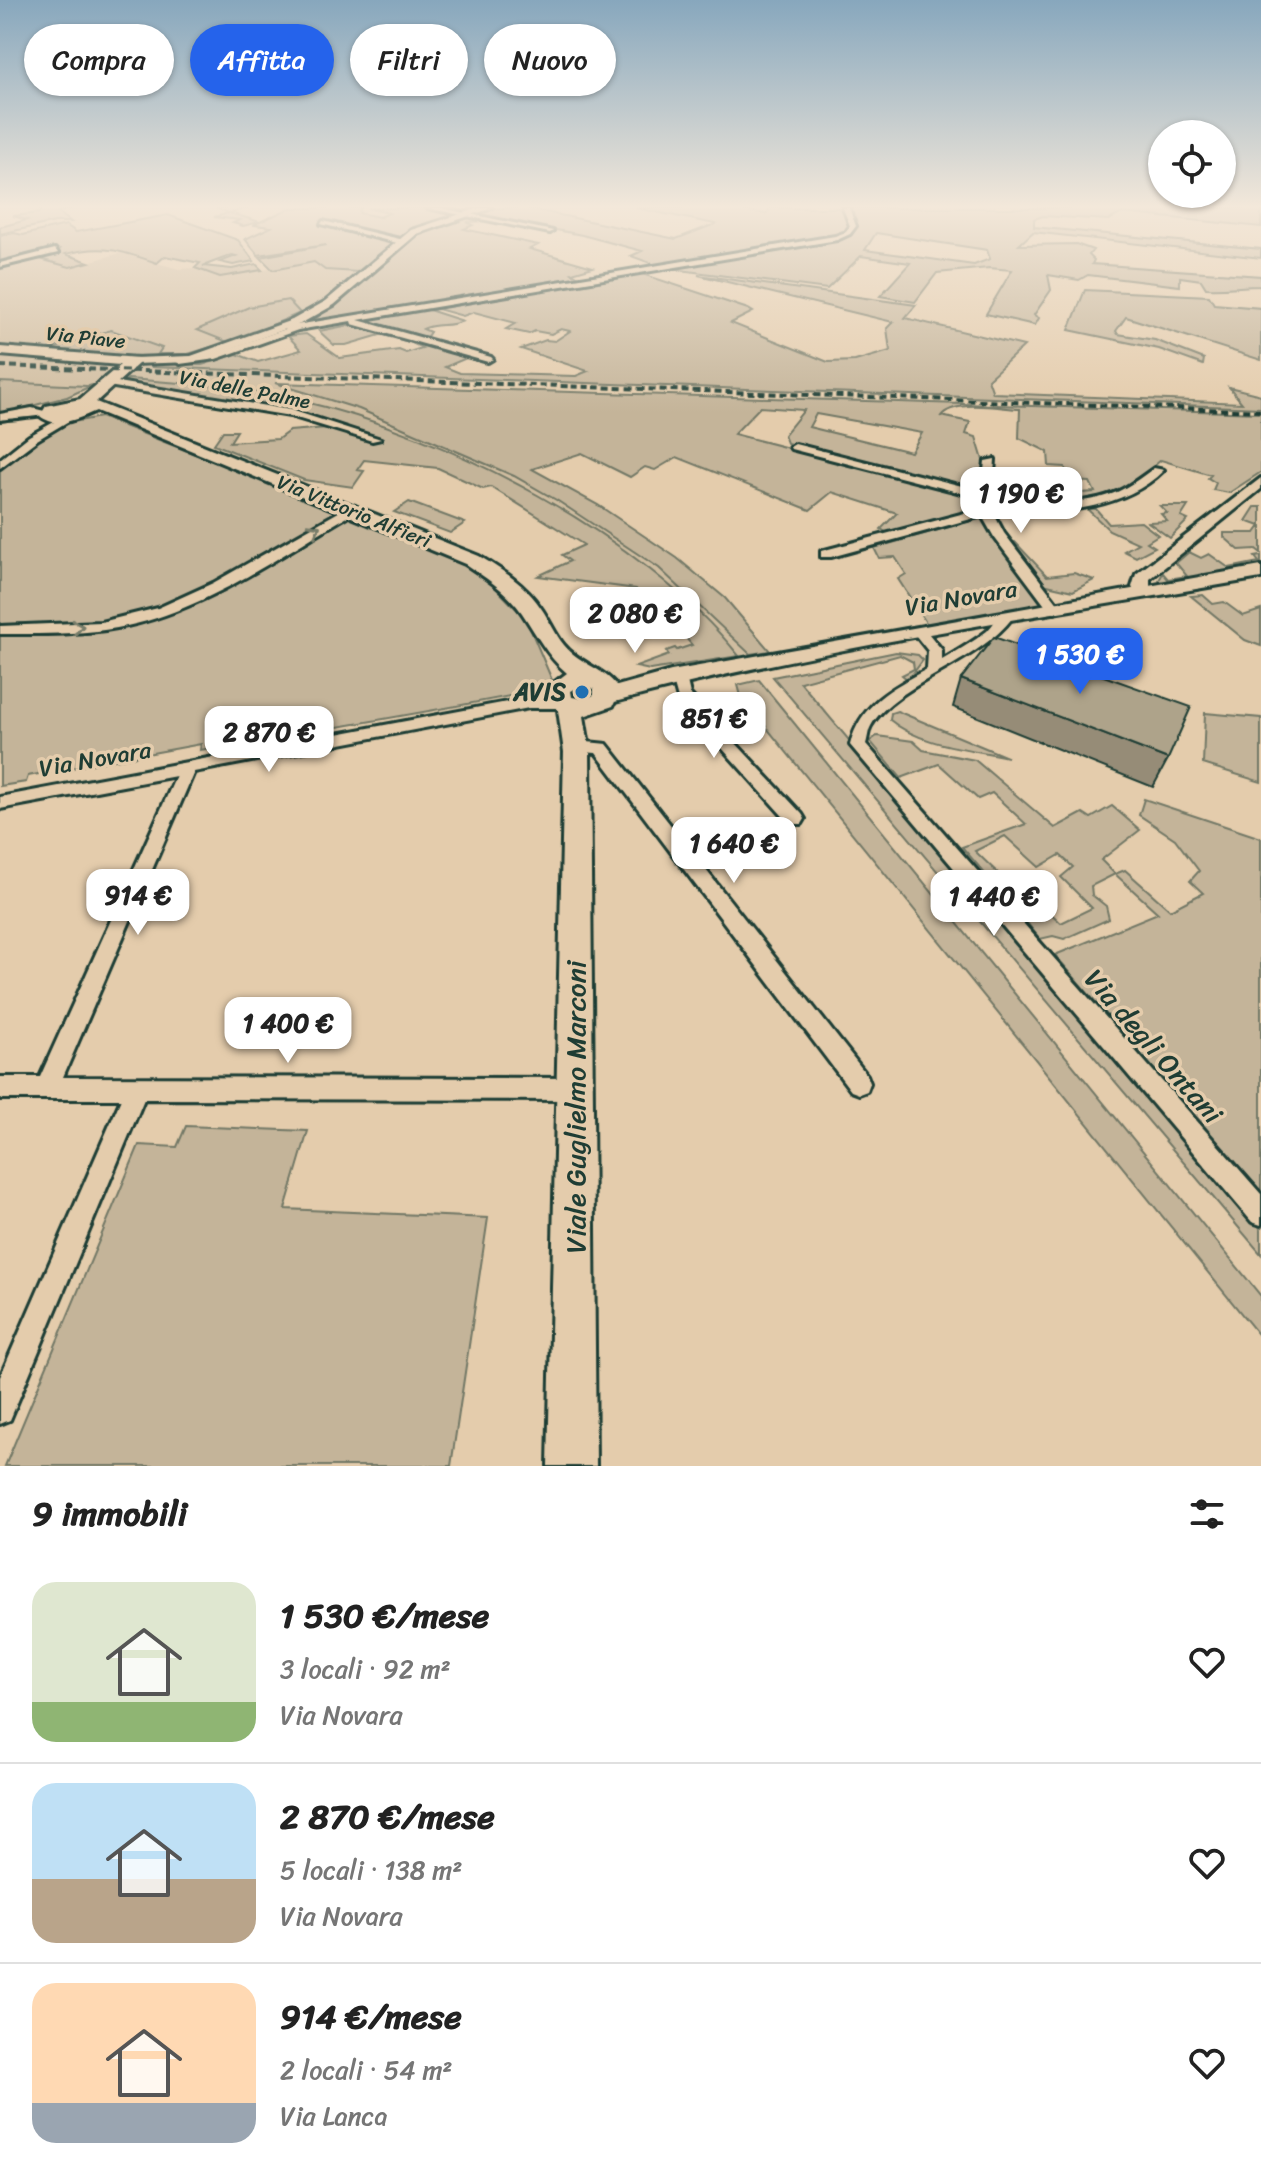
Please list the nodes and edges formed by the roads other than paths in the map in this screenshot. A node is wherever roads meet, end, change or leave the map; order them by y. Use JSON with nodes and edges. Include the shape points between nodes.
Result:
{"nodes":[{"id":1,"x":361,"y":276,"type":"edge"},
{"id":2,"x":607,"y":276,"type":"edge"},
{"id":3,"x":347,"y":320,"type":"junction"},
{"id":4,"x":291,"y":327,"type":"junction"},
{"id":5,"x":0,"y":351,"type":"edge"},
{"id":6,"x":488,"y":359,"type":"dead end"},
{"id":7,"x":133,"y":361,"type":"junction"},
{"id":8,"x":102,"y":385,"type":"junction"},
{"id":9,"x":68,"y":411,"type":"junction"},
{"id":10,"x":0,"y":417,"type":"edge"},
{"id":11,"x":376,"y":439,"type":"dead end"},
{"id":12,"x":795,"y":447,"type":"dead end"},
{"id":13,"x":991,"y":461,"type":"dead end"},
{"id":14,"x":0,"y":465,"type":"edge"},
{"id":15,"x":1158,"y":470,"type":"dead end"},
{"id":16,"x":1261,"y":482,"type":"edge"},
{"id":17,"x":989,"y":496,"type":"junction"},
{"id":18,"x":351,"y":509,"type":"junction"},
{"id":19,"x":986,"y":511,"type":"junction"},
{"id":20,"x":826,"y":554,"type":"dead end"},
{"id":21,"x":1261,"y":572,"type":"edge"},
{"id":22,"x":1144,"y":593,"type":"junction"},
{"id":23,"x":1055,"y":609,"type":"junction"},
{"id":24,"x":1006,"y":617,"type":"junction"},
{"id":25,"x":0,"y":630,"type":"edge"},
{"id":26,"x":919,"y":631,"type":"junction"},
{"id":27,"x":934,"y":670,"type":"junction"},
{"id":28,"x":675,"y":677,"type":"junction"},
{"id":29,"x":580,"y":693,"type":"junction"},
{"id":30,"x":577,"y":747,"type":"junction"},
{"id":31,"x":187,"y":769,"type":"junction"},
{"id":32,"x":0,"y":803,"type":"edge"},
{"id":33,"x":796,"y":819,"type":"dead end"},
{"id":34,"x":859,"y":1083,"type":"dead end"},
{"id":35,"x":0,"y":1088,"type":"edge"},
{"id":36,"x":47,"y":1088,"type":"junction"},
{"id":37,"x":137,"y":1089,"type":"junction"},
{"id":38,"x":575,"y":1089,"type":"junction"},
{"id":39,"x":1261,"y":1213,"type":"edge"},
{"id":40,"x":0,"y":1410,"type":"edge"},
{"id":41,"x":572,"y":1466,"type":"edge"}],
"edges":[{"from":1,"to":4,"type":"street"},
{"from":2,"to":3,"type":"street"},
{"from":3,"to":4,"type":"street"},
{"from":3,"to":6,"type":"street"},
{"from":4,"to":7,"type":"street","via":[[180,361]]},
{"from":5,"to":7,"type":"main road","name":"Via Piave"},
{"from":7,"to":8,"type":"main road","name":"Via Piave"},
{"from":8,"to":9,"type":"main road","name":"Via Piave"},
{"from":8,"to":11,"type":"street","name":"Via delle Palme","via":[[291,413]]},
{"from":9,"to":10,"type":"street"},
{"from":9,"to":14,"type":"street"},
{"from":9,"to":18,"type":"main road","name":"Via Vittorio Alfieri","via":[[119,417]]},
{"from":12,"to":17,"type":"street"},
{"from":13,"to":17,"type":"street"},
{"from":15,"to":19,"type":"street","via":[[1110,499]]},
{"from":16,"to":22,"type":"street","via":[[1142,577]]},
{"from":17,"to":19,"type":"street"},
{"from":25,"to":18,"type":"street","one_way":true,"via":[[132,620],[199,596]]},
{"from":18,"to":29,"type":"main road","name":"Via Vittorio Alfieri","via":[[472,560],[506,582],[530,608]]},
{"from":19,"to":20,"type":"street"},
{"from":19,"to":23,"type":"street"},
{"from":21,"to":22,"type":"main road","name":"Via Novara"},
{"from":22,"to":23,"type":"main road","name":"Via Novara"},
{"from":23,"to":24,"type":"main road","name":"Via Novara"},
{"from":24,"to":26,"type":"main road","name":"Via Novara"},
{"from":24,"to":27,"type":"street","name":"Via degli Ontani","via":[[998,632]]},
{"from":26,"to":27,"type":"street","via":[[935,650]]},
{"from":26,"to":28,"type":"main road","name":"Via Novara"},
{"from":27,"to":39,"type":"street","name":"Via degli Ontani","via":[[864,723],[858,745]]},
{"from":28,"to":29,"type":"main road","name":"Via Novara"},
{"from":28,"to":33,"type":"street","via":[[683,695]]},
{"from":29,"to":30,"type":"main road","name":"Viale Guglielmo Marconi"},
{"from":29,"to":31,"type":"street","name":"Via Novara"},
{"from":30,"to":34,"type":"street","via":[[601,748]]},
{"from":30,"to":38,"type":"main road","name":"Viale Guglielmo Marconi"},
{"from":31,"to":32,"type":"street","name":"Via Novara"},
{"from":31,"to":36,"type":"street"},
{"from":35,"to":36,"type":"street"},
{"from":36,"to":37,"type":"street"},
{"from":37,"to":38,"type":"street"},
{"from":37,"to":40,"type":"street"},
{"from":38,"to":41,"type":"main road","name":"Viale Guglielmo Marconi"}]}
